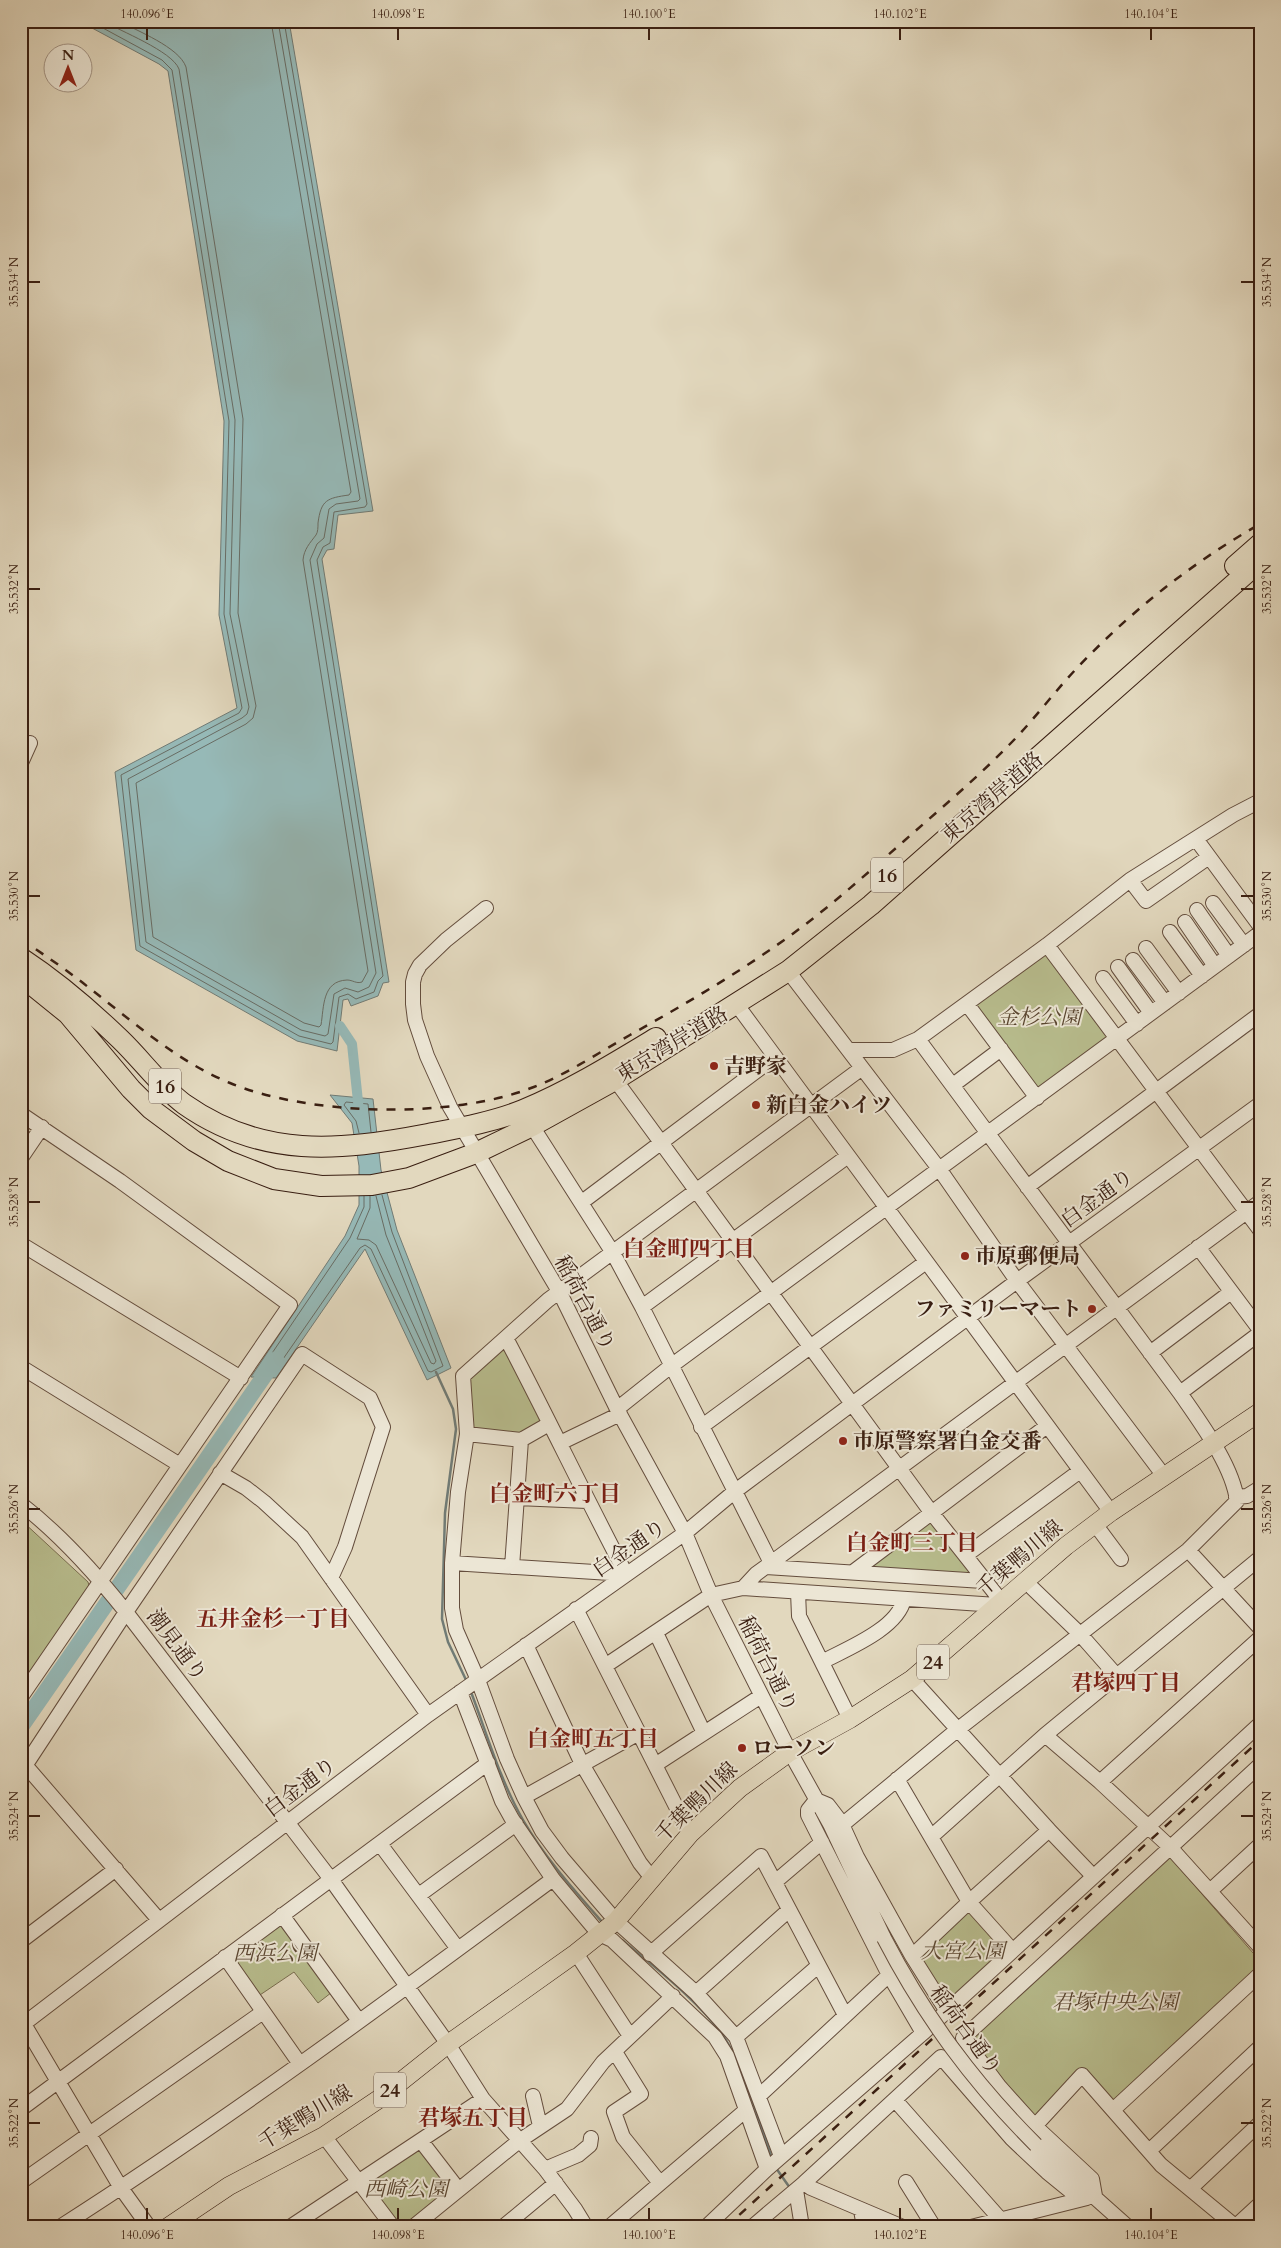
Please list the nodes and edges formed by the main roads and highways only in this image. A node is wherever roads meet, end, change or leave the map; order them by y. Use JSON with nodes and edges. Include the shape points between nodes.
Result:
{"nodes":[{"id":1,"x":1259,"y":558,"type":"edge"},
{"id":2,"x":21,"y":958,"type":"edge"},
{"id":3,"x":21,"y":976,"type":"edge"},
{"id":4,"x":611,"y":1074,"type":"junction"},
{"id":5,"x":1260,"y":1412,"type":"edge"},
{"id":6,"x":168,"y":2227,"type":"edge"}],
"edges":[{"from":1,"to":4,"type":"highway","name":"東京湾岸道路","number":"16","via":[[1045,734],[833,921]]},
{"from":1,"to":4,"type":"highway","name":"東京湾岸道路","number":"16","via":[[860,914],[788,971],[737,1005]]},
{"from":2,"to":4,"type":"highway","name":"東京湾岸道路","number":"16","via":[[107,1026],[183,1102],[211,1120],[245,1135],[278,1144],[342,1147],[462,1128],[524,1109]]},
{"from":3,"to":4,"type":"highway","name":"東京湾岸道路","number":"16","via":[[68,1014],[151,1109],[202,1146],[243,1169],[274,1180],[345,1186],[409,1178],[476,1153],[532,1126]]},
{"from":5,"to":6,"type":"main road","name":"千葉鴨川線","number":"24","via":[[1095,1524],[912,1679],[790,1752],[740,1788],[690,1834],[616,1920],[576,1953],[324,2136],[229,2186]]}]}
